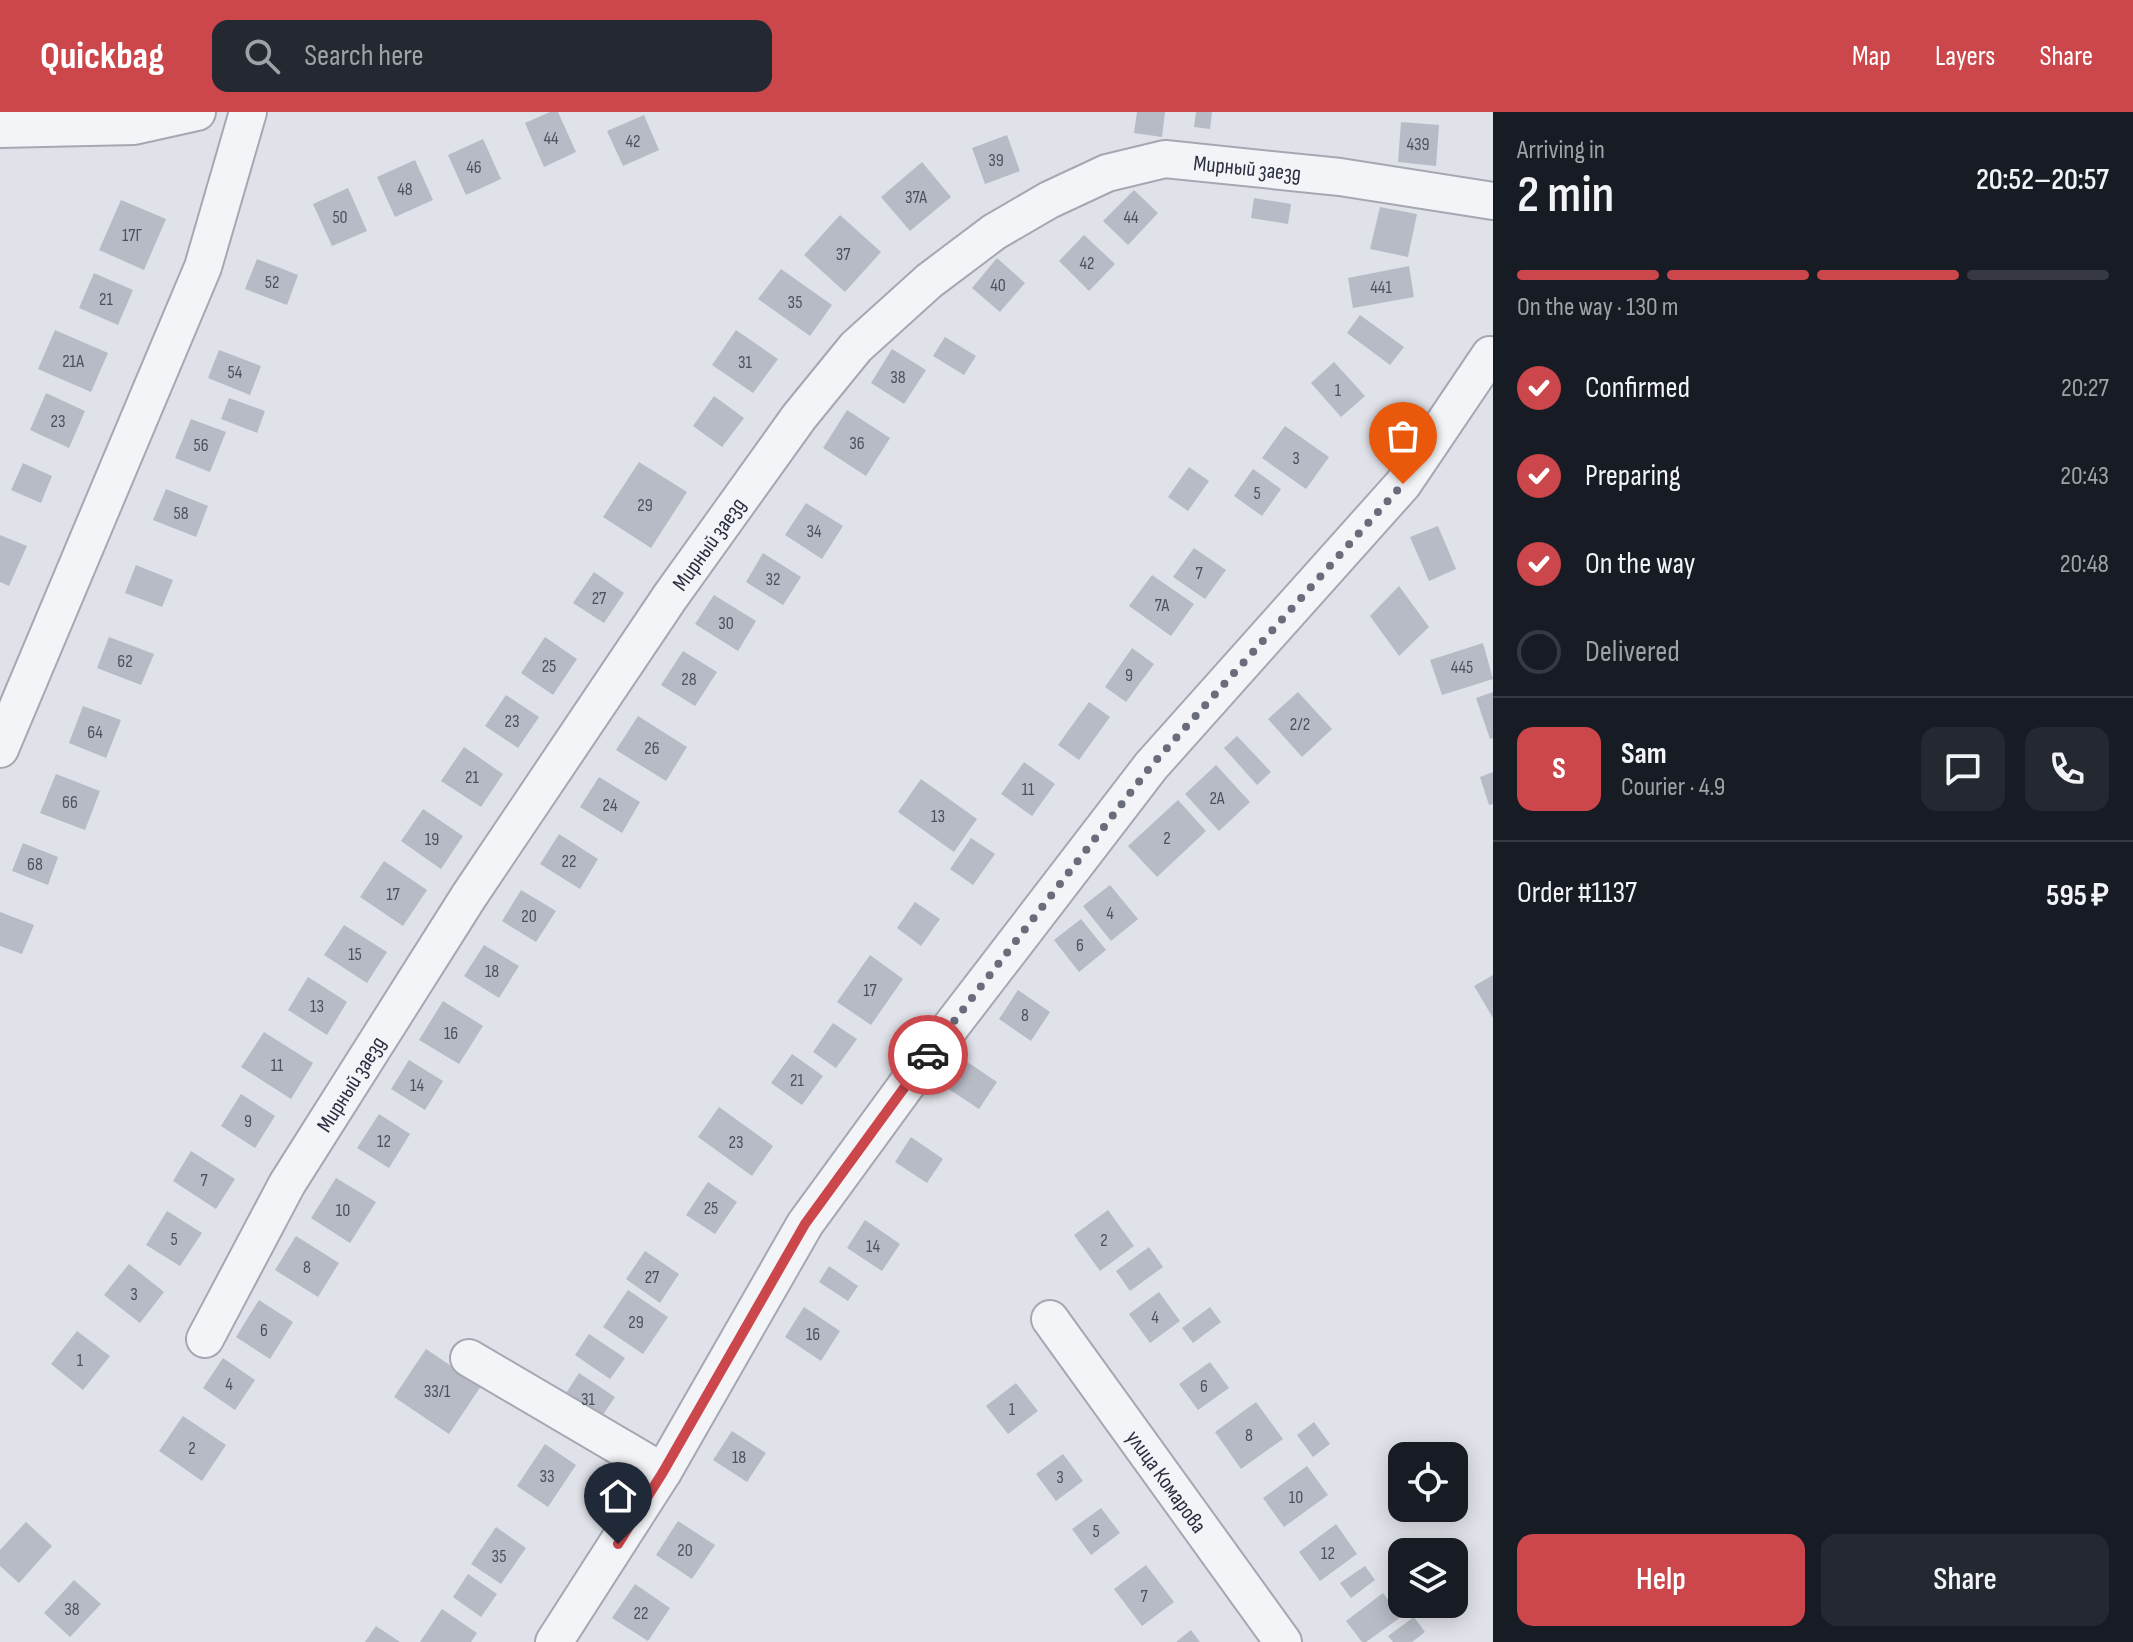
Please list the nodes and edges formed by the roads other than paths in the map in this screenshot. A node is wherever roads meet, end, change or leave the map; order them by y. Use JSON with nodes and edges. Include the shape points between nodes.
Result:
{"nodes":[{"id":1,"x":197,"y":112,"type":"edge"},
{"id":2,"x":248,"y":112,"type":"edge"},
{"id":3,"x":0,"y":129,"type":"edge"},
{"id":4,"x":1493,"y":201,"type":"edge"},
{"id":5,"x":1492,"y":351,"type":"edge"},
{"id":6,"x":0,"y":749,"type":"edge"},
{"id":7,"x":1050,"y":1319,"type":"dead end"},
{"id":8,"x":205,"y":1339,"type":"dead end"},
{"id":9,"x":469,"y":1358,"type":"dead end"},
{"id":10,"x":663,"y":1472,"type":"junction"},
{"id":11,"x":554,"y":1642,"type":"edge"},
{"id":12,"x":1283,"y":1642,"type":"edge"}],
"edges":[{"from":1,"to":3,"type":"street","via":[[134,126]]},
{"from":2,"to":6,"type":"street","via":[[203,267]]},
{"from":4,"to":8,"type":"street","name":"Мирный заезд","via":[[1340,177],[1165,159],[1107,173],[1049,200],[994,232],[929,281],[856,347],[670,597],[469,896],[295,1171]]},
{"from":5,"to":10,"type":"street","via":[[1403,484],[1151,766],[913,1076],[805,1224]]},
{"from":7,"to":12,"type":"street","name":"улица Комарова"},
{"from":9,"to":10,"type":"street"},
{"from":10,"to":11,"type":"street"}]}
